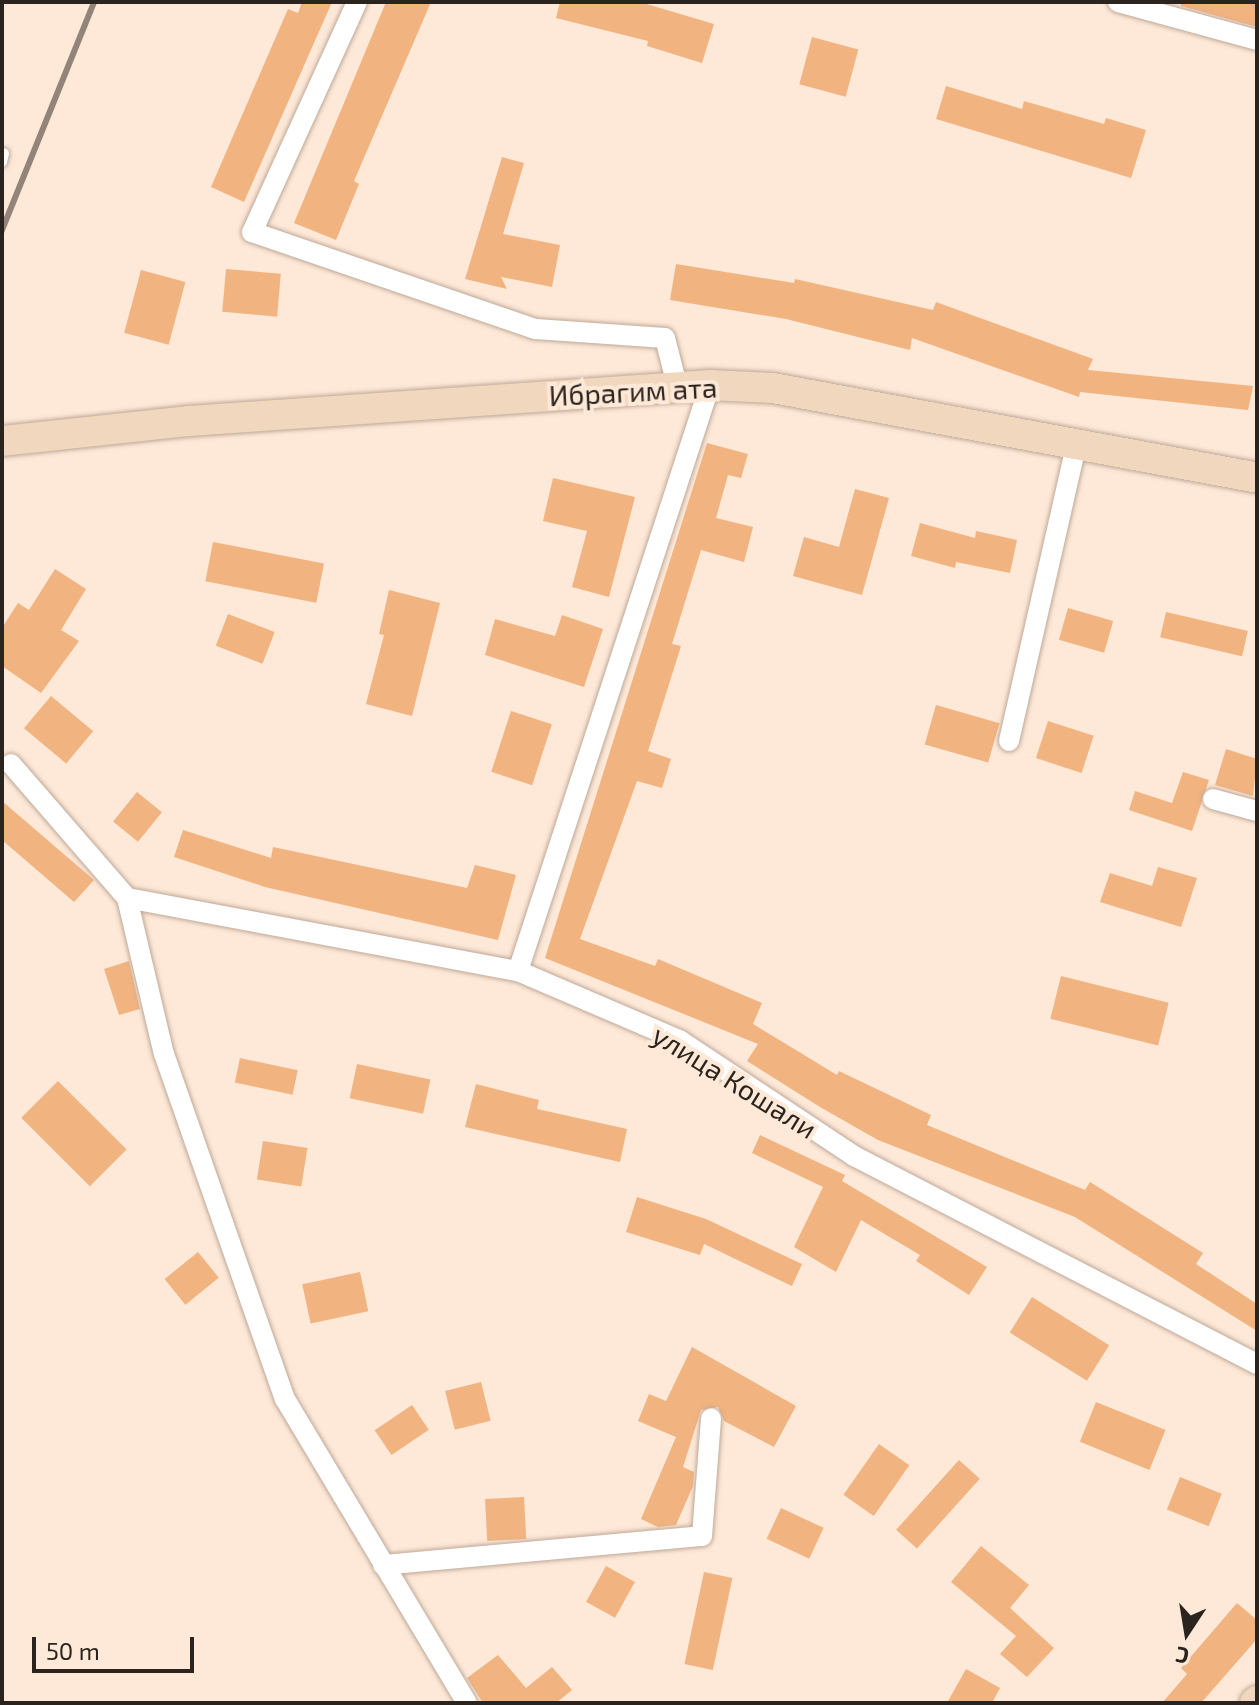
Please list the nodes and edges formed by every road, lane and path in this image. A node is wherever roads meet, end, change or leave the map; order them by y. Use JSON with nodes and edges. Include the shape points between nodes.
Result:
{"nodes":[{"id":1,"x":357,"y":2,"type":"edge"},
{"id":2,"x":1118,"y":2,"type":"edge"},
{"id":3,"x":1257,"y":40,"type":"edge"},
{"id":4,"x":677,"y":385,"type":"junction"},
{"id":5,"x":710,"y":385,"type":"junction"},
{"id":6,"x":2,"y":441,"type":"edge"},
{"id":7,"x":1076,"y":447,"type":"junction"},
{"id":8,"x":1257,"y":478,"type":"edge"},
{"id":9,"x":1009,"y":741,"type":"dead end"},
{"id":10,"x":11,"y":764,"type":"dead end"},
{"id":11,"x":1213,"y":799,"type":"dead end"},
{"id":12,"x":1257,"y":811,"type":"edge"},
{"id":13,"x":127,"y":898,"type":"junction"},
{"id":14,"x":518,"y":971,"type":"junction"},
{"id":15,"x":1257,"y":1364,"type":"edge"},
{"id":16,"x":711,"y":1418,"type":"dead end"},
{"id":17,"x":383,"y":1565,"type":"junction"},
{"id":18,"x":467,"y":1703,"type":"edge"}],
"edges":[{"from":1,"to":4,"type":"street","via":[[252,232],[536,329],[665,338]]},
{"from":2,"to":3,"type":"street"},
{"from":4,"to":5,"type":"street","name":"Ибрагим ата"},
{"from":4,"to":6,"type":"street","name":"Ибрагим ата","via":[[189,421]]},
{"from":5,"to":7,"type":"street","name":"Ибрагим ата","via":[[773,388]]},
{"from":5,"to":14,"type":"street"},
{"from":7,"to":8,"type":"street","name":"Ибрагим ата"},
{"from":7,"to":9,"type":"street"},
{"from":10,"to":13,"type":"street"},
{"from":11,"to":12,"type":"street"},
{"from":13,"to":14,"type":"street","name":"улица Кошали"},
{"from":13,"to":17,"type":"street","via":[[164,1054],[285,1399]]},
{"from":14,"to":15,"type":"street","name":"улица Кошали","via":[[681,1041],[854,1156]]},
{"from":16,"to":17,"type":"street","via":[[702,1536]]},
{"from":17,"to":18,"type":"street"}]}
